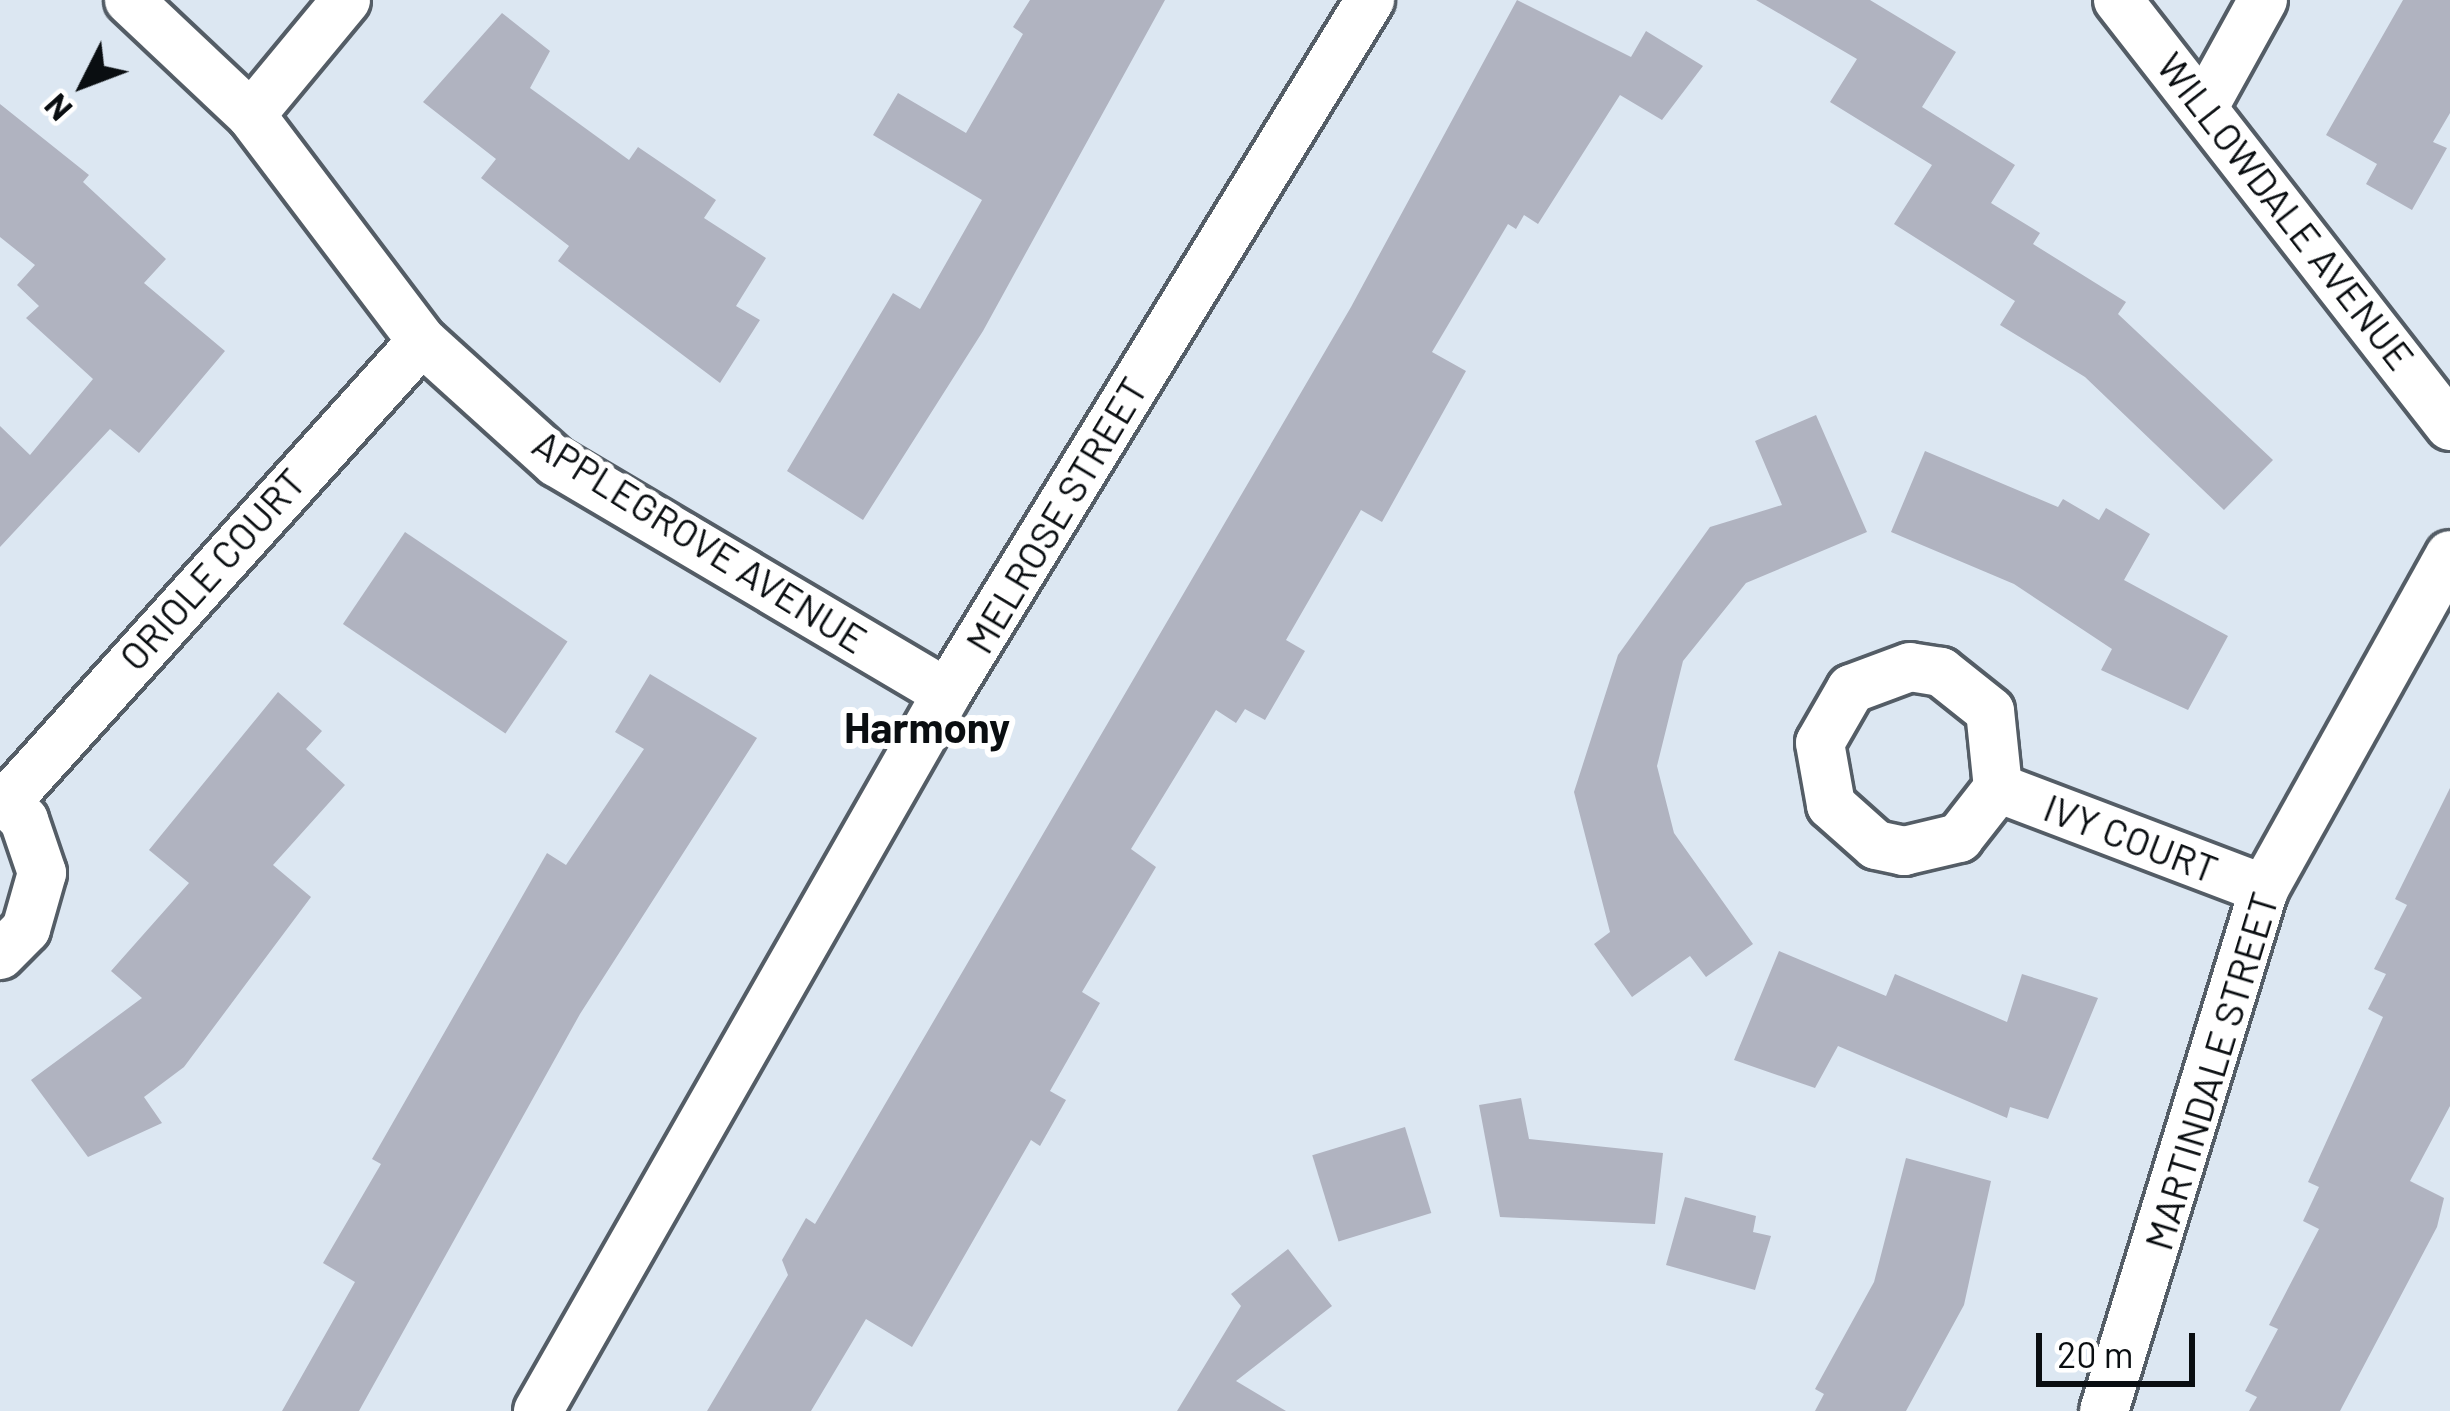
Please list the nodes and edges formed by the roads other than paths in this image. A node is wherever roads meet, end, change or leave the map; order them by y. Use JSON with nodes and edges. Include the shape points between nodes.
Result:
{"nodes":[{"id":1,"x":130,"y":0,"type":"edge"},
{"id":2,"x":346,"y":0,"type":"edge"},
{"id":3,"x":1370,"y":0,"type":"edge"},
{"id":4,"x":2118,"y":0,"type":"edge"},
{"id":5,"x":2263,"y":0,"type":"edge"},
{"id":6,"x":2205,"y":105,"type":"junction"},
{"id":7,"x":251,"y":115,"type":"junction"},
{"id":8,"x":422,"y":341,"type":"junction"},
{"id":9,"x":2450,"y":426,"type":"edge"},
{"id":10,"x":2450,"y":555,"type":"edge"},
{"id":11,"x":947,"y":693,"type":"junction"},
{"id":12,"x":1998,"y":788,"type":"dead end"},
{"id":13,"x":4,"y":798,"type":"edge"},
{"id":14,"x":2264,"y":889,"type":"junction"},
{"id":15,"x":0,"y":955,"type":"edge"},
{"id":16,"x":538,"y":1411,"type":"edge"},
{"id":17,"x":2104,"y":1411,"type":"edge"}],
"edges":[{"from":1,"to":7,"type":"street","name":"APPLEGROVE AVENUE"},
{"from":2,"to":7,"type":"street"},
{"from":3,"to":11,"type":"street","name":"MELROSE STREET"},
{"from":4,"to":6,"type":"street","name":"WILLOWDALE AVENUE"},
{"from":5,"to":6,"type":"street"},
{"from":6,"to":9,"type":"street","name":"WILLOWDALE AVENUE"},
{"from":7,"to":8,"type":"street","name":"APPLEGROVE AVENUE"},
{"from":8,"to":11,"type":"street","name":"APPLEGROVE AVENUE","via":[[556,462]]},
{"from":8,"to":13,"type":"street","name":"ORIOLE COURT"},
{"from":10,"to":14,"type":"street","name":"MARTINDALE STREET"},
{"from":11,"to":16,"type":"street","name":"MELROSE STREET"},
{"from":12,"to":14,"type":"street","name":"IVY COURT"},
{"from":13,"to":15,"type":"street","name":"ORIOLE COURT","via":[[42,873],[26,929]]},
{"from":14,"to":17,"type":"street","name":"MARTINDALE STREET"}]}
